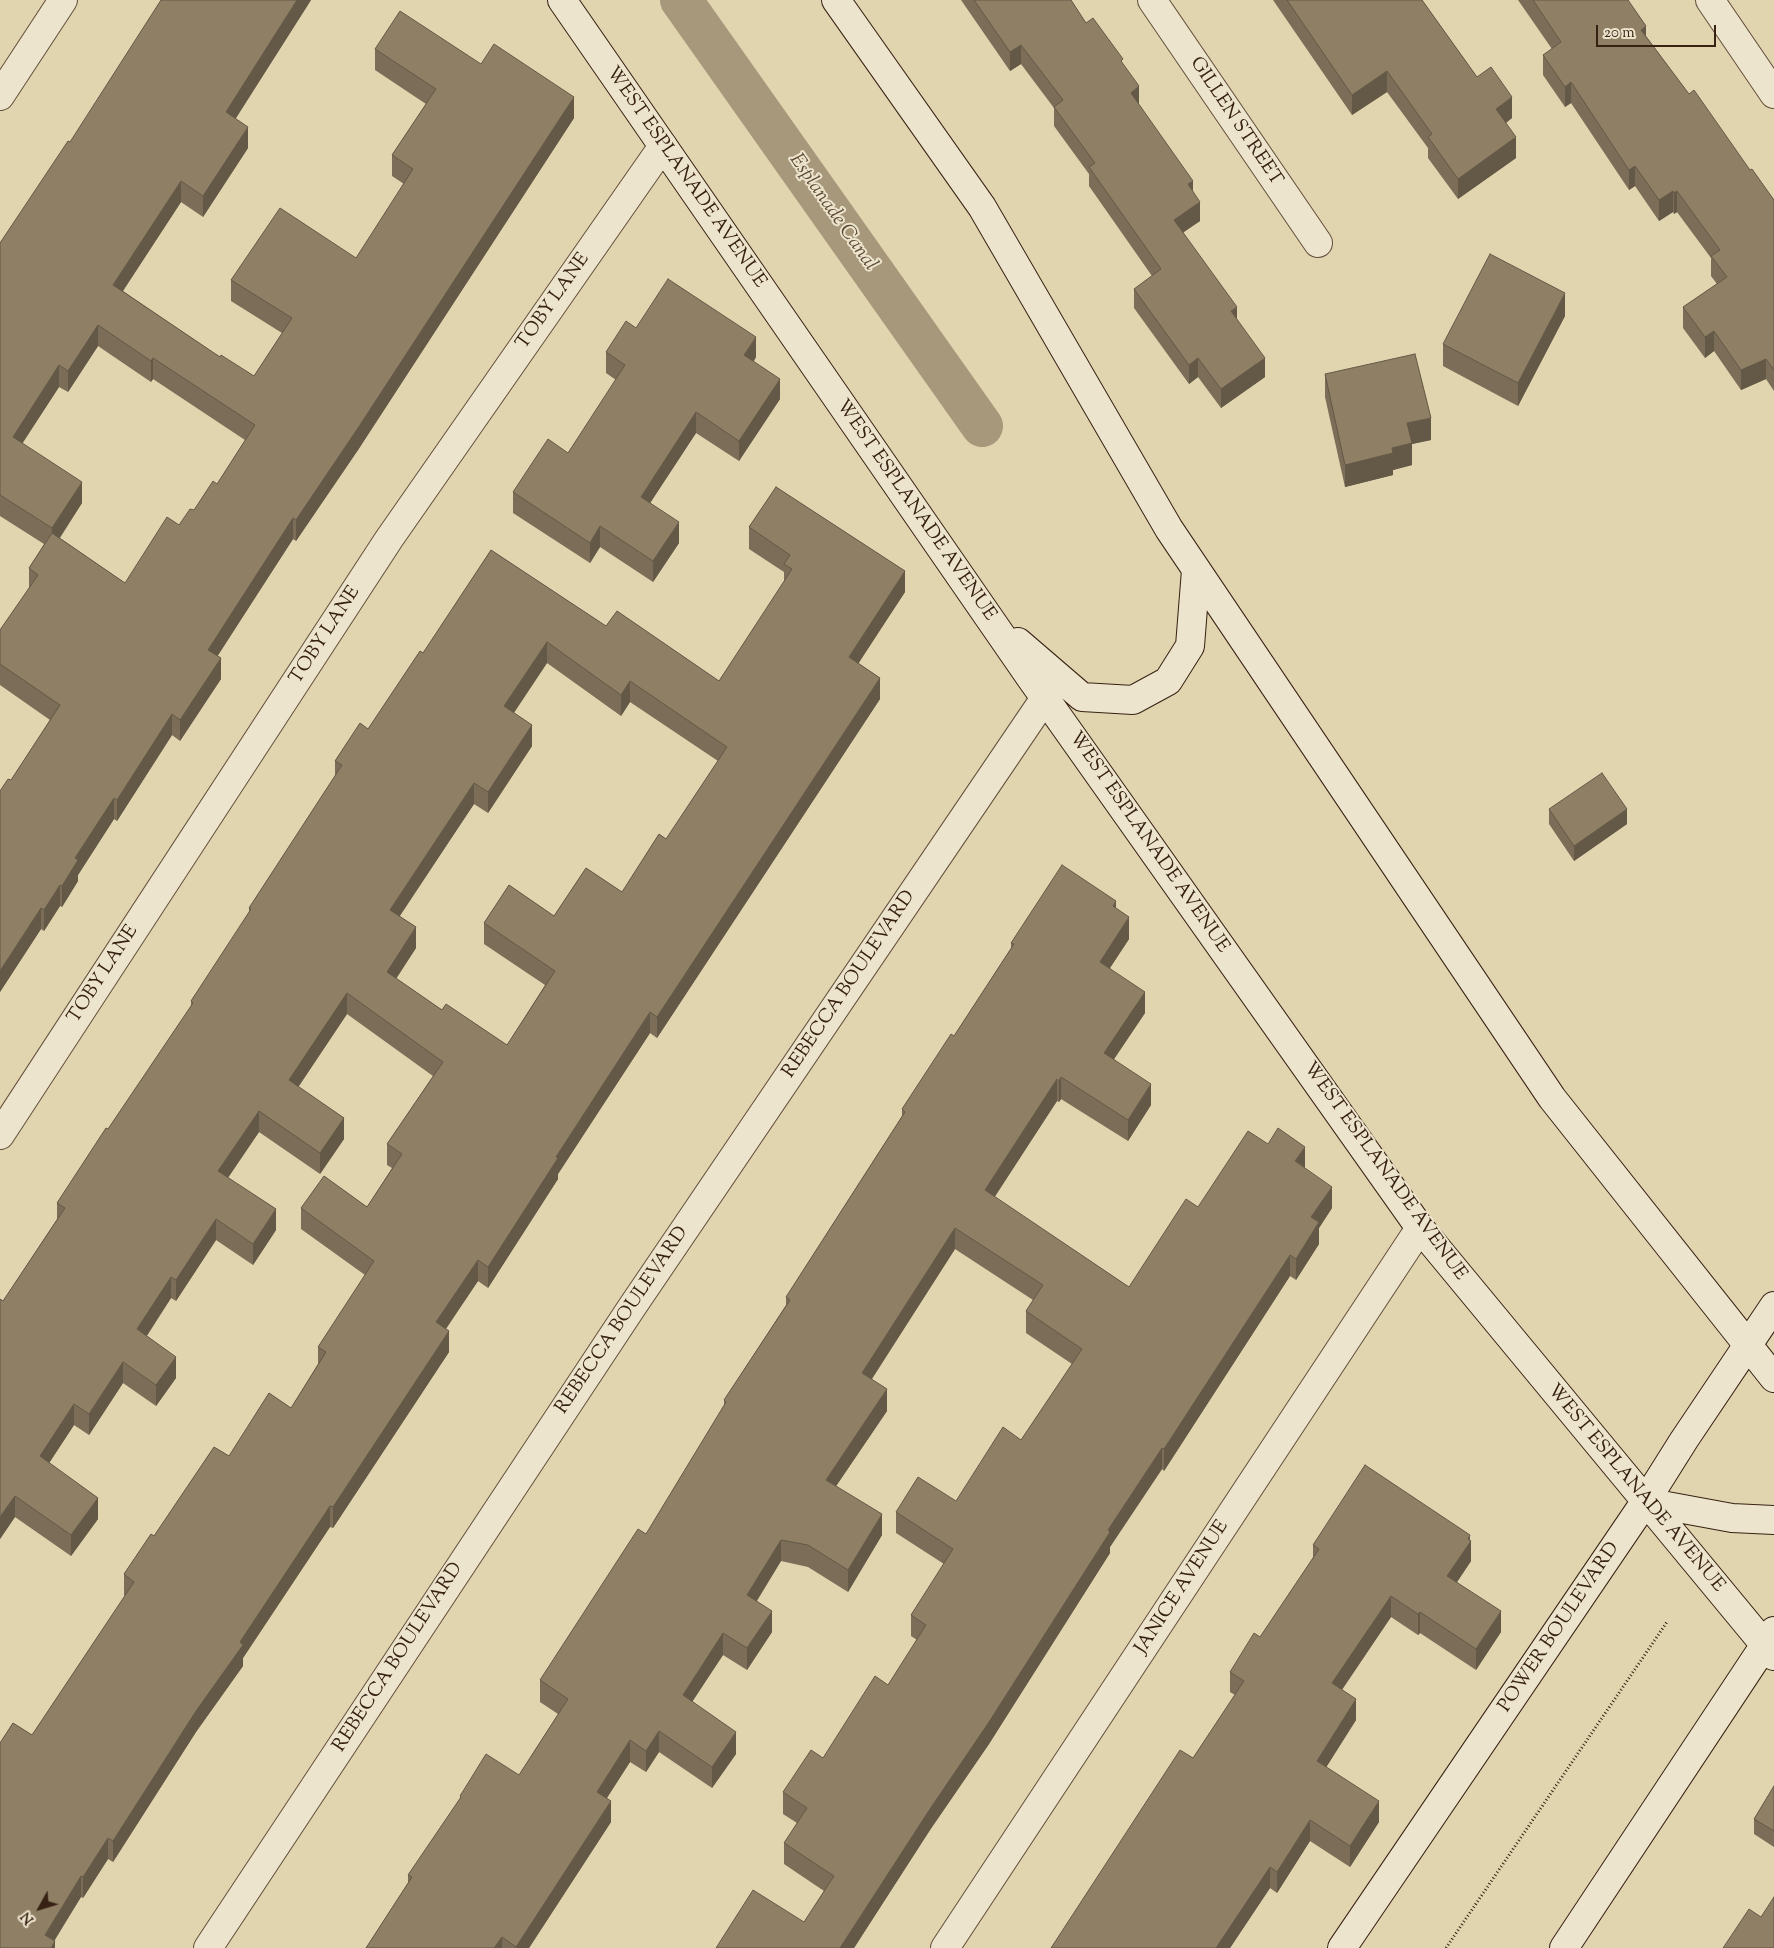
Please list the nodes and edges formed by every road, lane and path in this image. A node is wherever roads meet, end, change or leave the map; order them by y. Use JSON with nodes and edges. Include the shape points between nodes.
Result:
{"nodes":[{"id":1,"x":63,"y":0,"type":"edge"},
{"id":2,"x":562,"y":0,"type":"edge"},
{"id":3,"x":836,"y":0,"type":"edge"},
{"id":4,"x":1152,"y":0,"type":"edge"},
{"id":5,"x":1710,"y":0,"type":"edge"},
{"id":6,"x":1774,"y":94,"type":"edge"},
{"id":7,"x":0,"y":96,"type":"edge"},
{"id":8,"x":663,"y":146,"type":"junction"},
{"id":9,"x":1318,"y":243,"type":"dead end"},
{"id":10,"x":1196,"y":570,"type":"junction"},
{"id":11,"x":986,"y":615,"type":"junction"},
{"id":12,"x":1045,"y":698,"type":"junction"},
{"id":13,"x":0,"y":1135,"type":"edge"},
{"id":14,"x":1420,"y":1228,"type":"junction"},
{"id":15,"x":1774,"y":1306,"type":"edge"},
{"id":16,"x":1748,"y":1345,"type":"junction"},
{"id":17,"x":1774,"y":1378,"type":"edge"},
{"id":18,"x":1645,"y":1502,"type":"junction"},
{"id":19,"x":1774,"y":1520,"type":"edge"},
{"id":20,"x":1667,"y":1622,"type":"dead end"},
{"id":21,"x":1771,"y":1644,"type":"edge"},
{"id":22,"x":208,"y":1948,"type":"edge"},
{"id":23,"x":945,"y":1948,"type":"edge"},
{"id":24,"x":1342,"y":1948,"type":"edge"},
{"id":25,"x":1446,"y":1948,"type":"edge"},
{"id":26,"x":1564,"y":1948,"type":"edge"}],
"edges":[{"from":1,"to":7,"type":"street"},
{"from":2,"to":8,"type":"street","name":"WEST ESPLANADE AVENUE"},
{"from":3,"to":10,"type":"street","via":[[982,207]]},
{"from":4,"to":9,"type":"street","name":"GILLEN STREET"},
{"from":5,"to":6,"type":"street"},
{"from":8,"to":11,"type":"street","name":"WEST ESPLANADE AVENUE"},
{"from":8,"to":13,"type":"street","name":"TOBY LANE","via":[[389,539]]},
{"from":10,"to":11,"type":"street","via":[[1190,646],[1168,681],[1133,700],[1082,697]]},
{"from":10,"to":16,"type":"street","via":[[1552,1098]]},
{"from":11,"to":12,"type":"street","name":"WEST ESPLANADE AVENUE"},
{"from":12,"to":14,"type":"street","name":"WEST ESPLANADE AVENUE"},
{"from":12,"to":22,"type":"street","name":"REBECCA BOULEVARD","via":[[632,1307]]},
{"from":14,"to":18,"type":"street","name":"WEST ESPLANADE AVENUE"},
{"from":14,"to":23,"type":"street","name":"JANICE AVENUE"},
{"from":15,"to":16,"type":"street","name":"POWER BOULEVARD"},
{"from":16,"to":17,"type":"street"},
{"from":16,"to":18,"type":"street","name":"POWER BOULEVARD"},
{"from":18,"to":19,"type":"street","via":[[1732,1518]]},
{"from":18,"to":21,"type":"street","name":"WEST ESPLANADE AVENUE"},
{"from":18,"to":24,"type":"street","name":"POWER BOULEVARD"},
{"from":20,"to":25,"type":"path"},
{"from":21,"to":26,"type":"street"}]}
